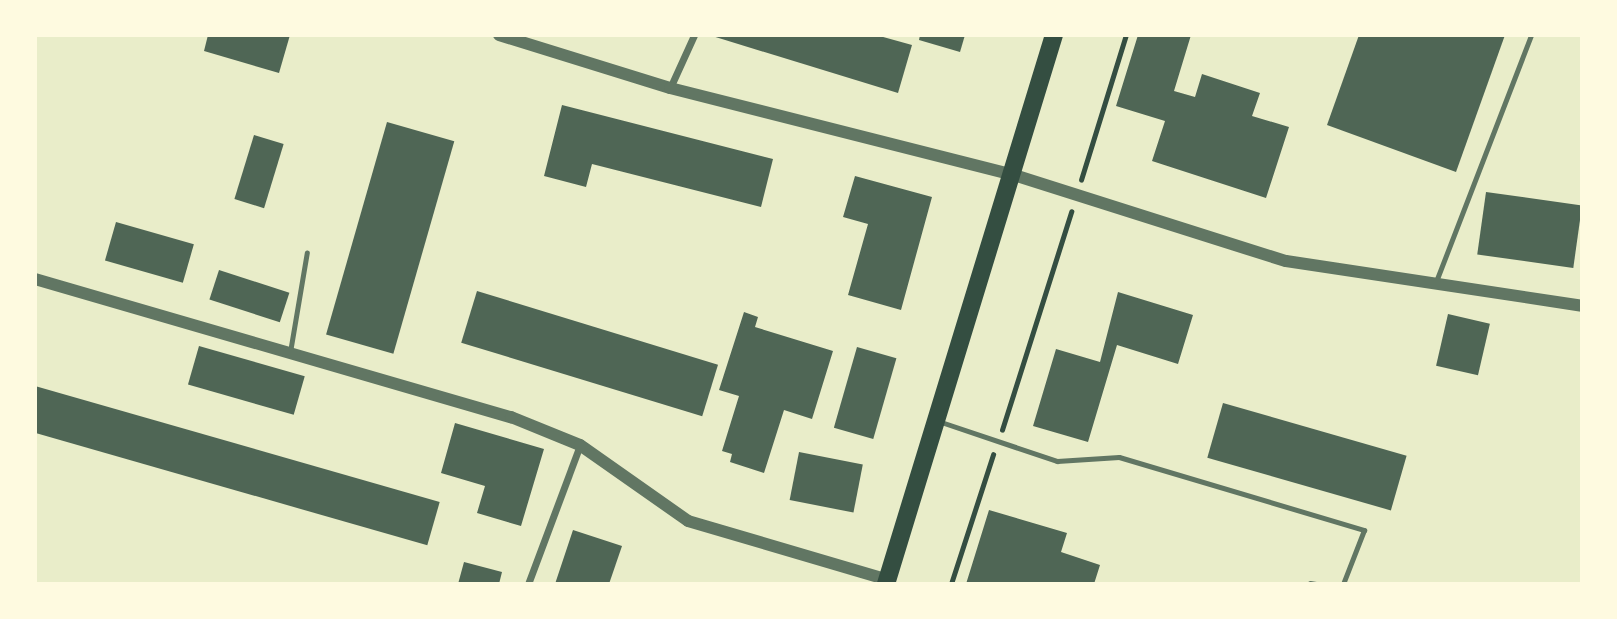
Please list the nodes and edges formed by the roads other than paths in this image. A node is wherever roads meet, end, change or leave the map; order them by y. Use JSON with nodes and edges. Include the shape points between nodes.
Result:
{"nodes":[{"id":1,"x":499,"y":35,"type":"edge"},
{"id":2,"x":694,"y":35,"type":"edge"},
{"id":3,"x":1054,"y":35,"type":"edge"},
{"id":4,"x":1531,"y":35,"type":"edge"},
{"id":5,"x":670,"y":88,"type":"junction"},
{"id":6,"x":1011,"y":174,"type":"junction"},
{"id":7,"x":306,"y":252,"type":"dead end"},
{"id":8,"x":35,"y":279,"type":"edge"},
{"id":9,"x":1435,"y":284,"type":"junction"},
{"id":10,"x":1582,"y":306,"type":"edge"},
{"id":11,"x":289,"y":352,"type":"junction"},
{"id":12,"x":934,"y":419,"type":"junction"},
{"id":13,"x":580,"y":445,"type":"junction"},
{"id":14,"x":887,"y":582,"type":"edge"},
{"id":15,"x":528,"y":584,"type":"edge"},
{"id":16,"x":1343,"y":584,"type":"edge"}],
"edges":[{"from":1,"to":5,"type":"street"},
{"from":2,"to":5,"type":"street"},
{"from":3,"to":6,"type":"main road"},
{"from":4,"to":9,"type":"lane"},
{"from":5,"to":6,"type":"street"},
{"from":6,"to":9,"type":"street","via":[[1286,261]]},
{"from":6,"to":12,"type":"main road"},
{"from":7,"to":11,"type":"lane"},
{"from":8,"to":11,"type":"street"},
{"from":9,"to":10,"type":"street"},
{"from":11,"to":13,"type":"street","via":[[511,417]]},
{"from":12,"to":14,"type":"main road"},
{"from":12,"to":16,"type":"lane","via":[[1057,461],[1119,457],[1364,530]]},
{"from":13,"to":14,"type":"street","via":[[688,521]]},
{"from":13,"to":15,"type":"street"}]}
